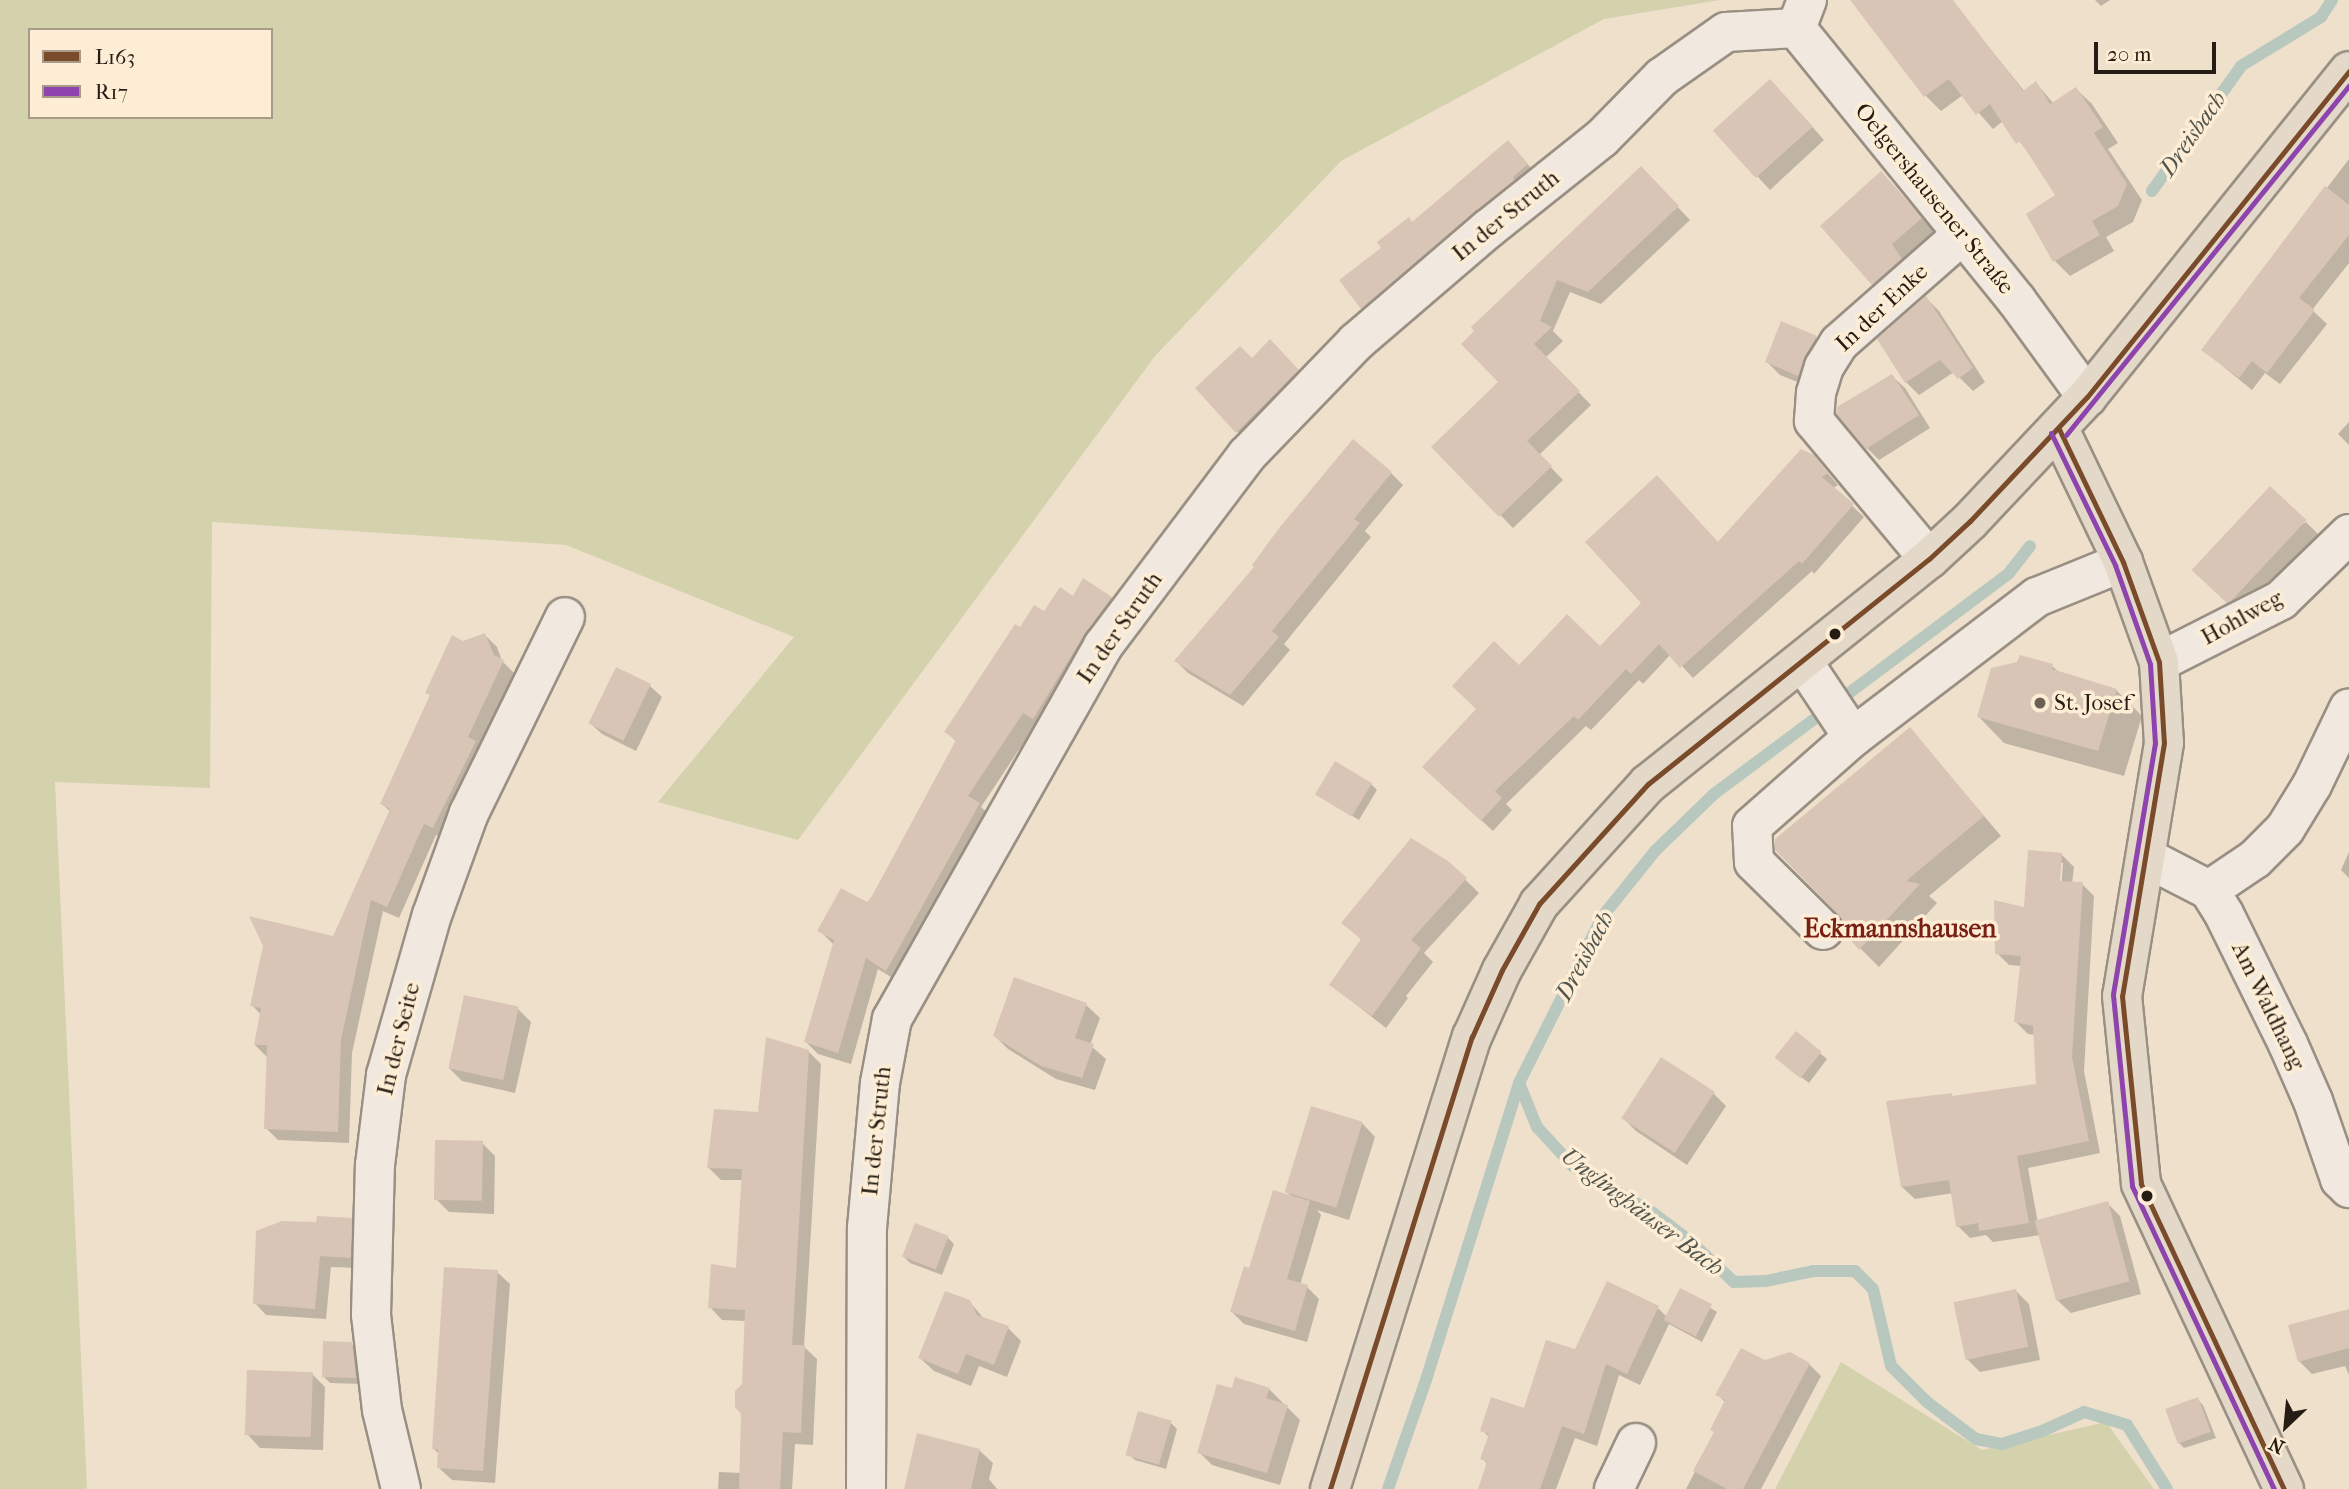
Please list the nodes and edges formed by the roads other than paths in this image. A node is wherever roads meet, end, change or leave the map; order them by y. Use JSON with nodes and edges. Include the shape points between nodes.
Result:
{"nodes":[{"id":1,"x":1802,"y":14,"type":"edge"},
{"id":2,"x":2349,"y":71,"type":"edge"},
{"id":3,"x":1962,"y":234,"type":"junction"},
{"id":4,"x":2087,"y":397,"type":"junction"},
{"id":5,"x":2059,"y":429,"type":"junction"},
{"id":6,"x":2349,"y":534,"type":"edge"},
{"id":7,"x":1929,"y":559,"type":"junction"},
{"id":8,"x":2123,"y":562,"type":"junction"},
{"id":9,"x":565,"y":617,"type":"dead end"},
{"id":10,"x":2159,"y":663,"type":"junction"},
{"id":11,"x":1812,"y":677,"type":"junction"},
{"id":12,"x":2349,"y":708,"type":"edge"},
{"id":13,"x":1849,"y":732,"type":"junction"},
{"id":14,"x":2147,"y":858,"type":"junction"},
{"id":15,"x":2209,"y":890,"type":"junction"},
{"id":16,"x":1823,"y":930,"type":"dead end"},
{"id":17,"x":2349,"y":1188,"type":"edge"},
{"id":18,"x":1636,"y":1444,"type":"dead end"},
{"id":19,"x":401,"y":1489,"type":"edge"},
{"id":20,"x":866,"y":1489,"type":"edge"},
{"id":21,"x":1330,"y":1489,"type":"edge"},
{"id":22,"x":1614,"y":1489,"type":"edge"},
{"id":23,"x":2284,"y":1489,"type":"edge"}],
"edges":[{"from":1,"to":3,"type":"street","name":"Oelgershausener Straße"},
{"from":1,"to":20,"type":"street","name":"In der Struth","via":[[1726,32],[1662,77],[1602,138],[1356,342],[1247,454],[1103,646],[892,1019],[880,1083],[866,1228]]},
{"from":2,"to":4,"type":"main road"},
{"from":3,"to":4,"type":"street","name":"Oelgershausener Straße"},
{"from":3,"to":7,"type":"street","name":"In der Enke","via":[[1839,343],[1824,367],[1816,393],[1814,421]]},
{"from":4,"to":5,"type":"main road"},
{"from":5,"to":7,"type":"main road"},
{"from":5,"to":8,"type":"main road"},
{"from":6,"to":10,"type":"street","name":"Hohlweg","via":[[2281,600]]},
{"from":7,"to":11,"type":"main road"},
{"from":8,"to":10,"type":"main road"},
{"from":8,"to":13,"type":"street","via":[[2037,597]]},
{"from":9,"to":19,"type":"street","name":"In der Seite","via":[[470,813],[432,915],[387,1075],[374,1165],[371,1315],[382,1410]]},
{"from":10,"to":14,"type":"main road","via":[[2164,743]]},
{"from":11,"to":13,"type":"street"},
{"from":11,"to":21,"type":"main road","via":[[1648,784],[1539,904],[1472,1037]]},
{"from":12,"to":15,"type":"street","via":[[2285,829],[2255,859]]},
{"from":13,"to":16,"type":"street","via":[[1752,826],[1754,862]]},
{"from":14,"to":15,"type":"street"},
{"from":14,"to":23,"type":"main road","via":[[2122,996],[2141,1184]]},
{"from":15,"to":17,"type":"street","name":"Am Waldhang","via":[[2288,1044],[2340,1179]]},
{"from":18,"to":22,"type":"street"}]}
